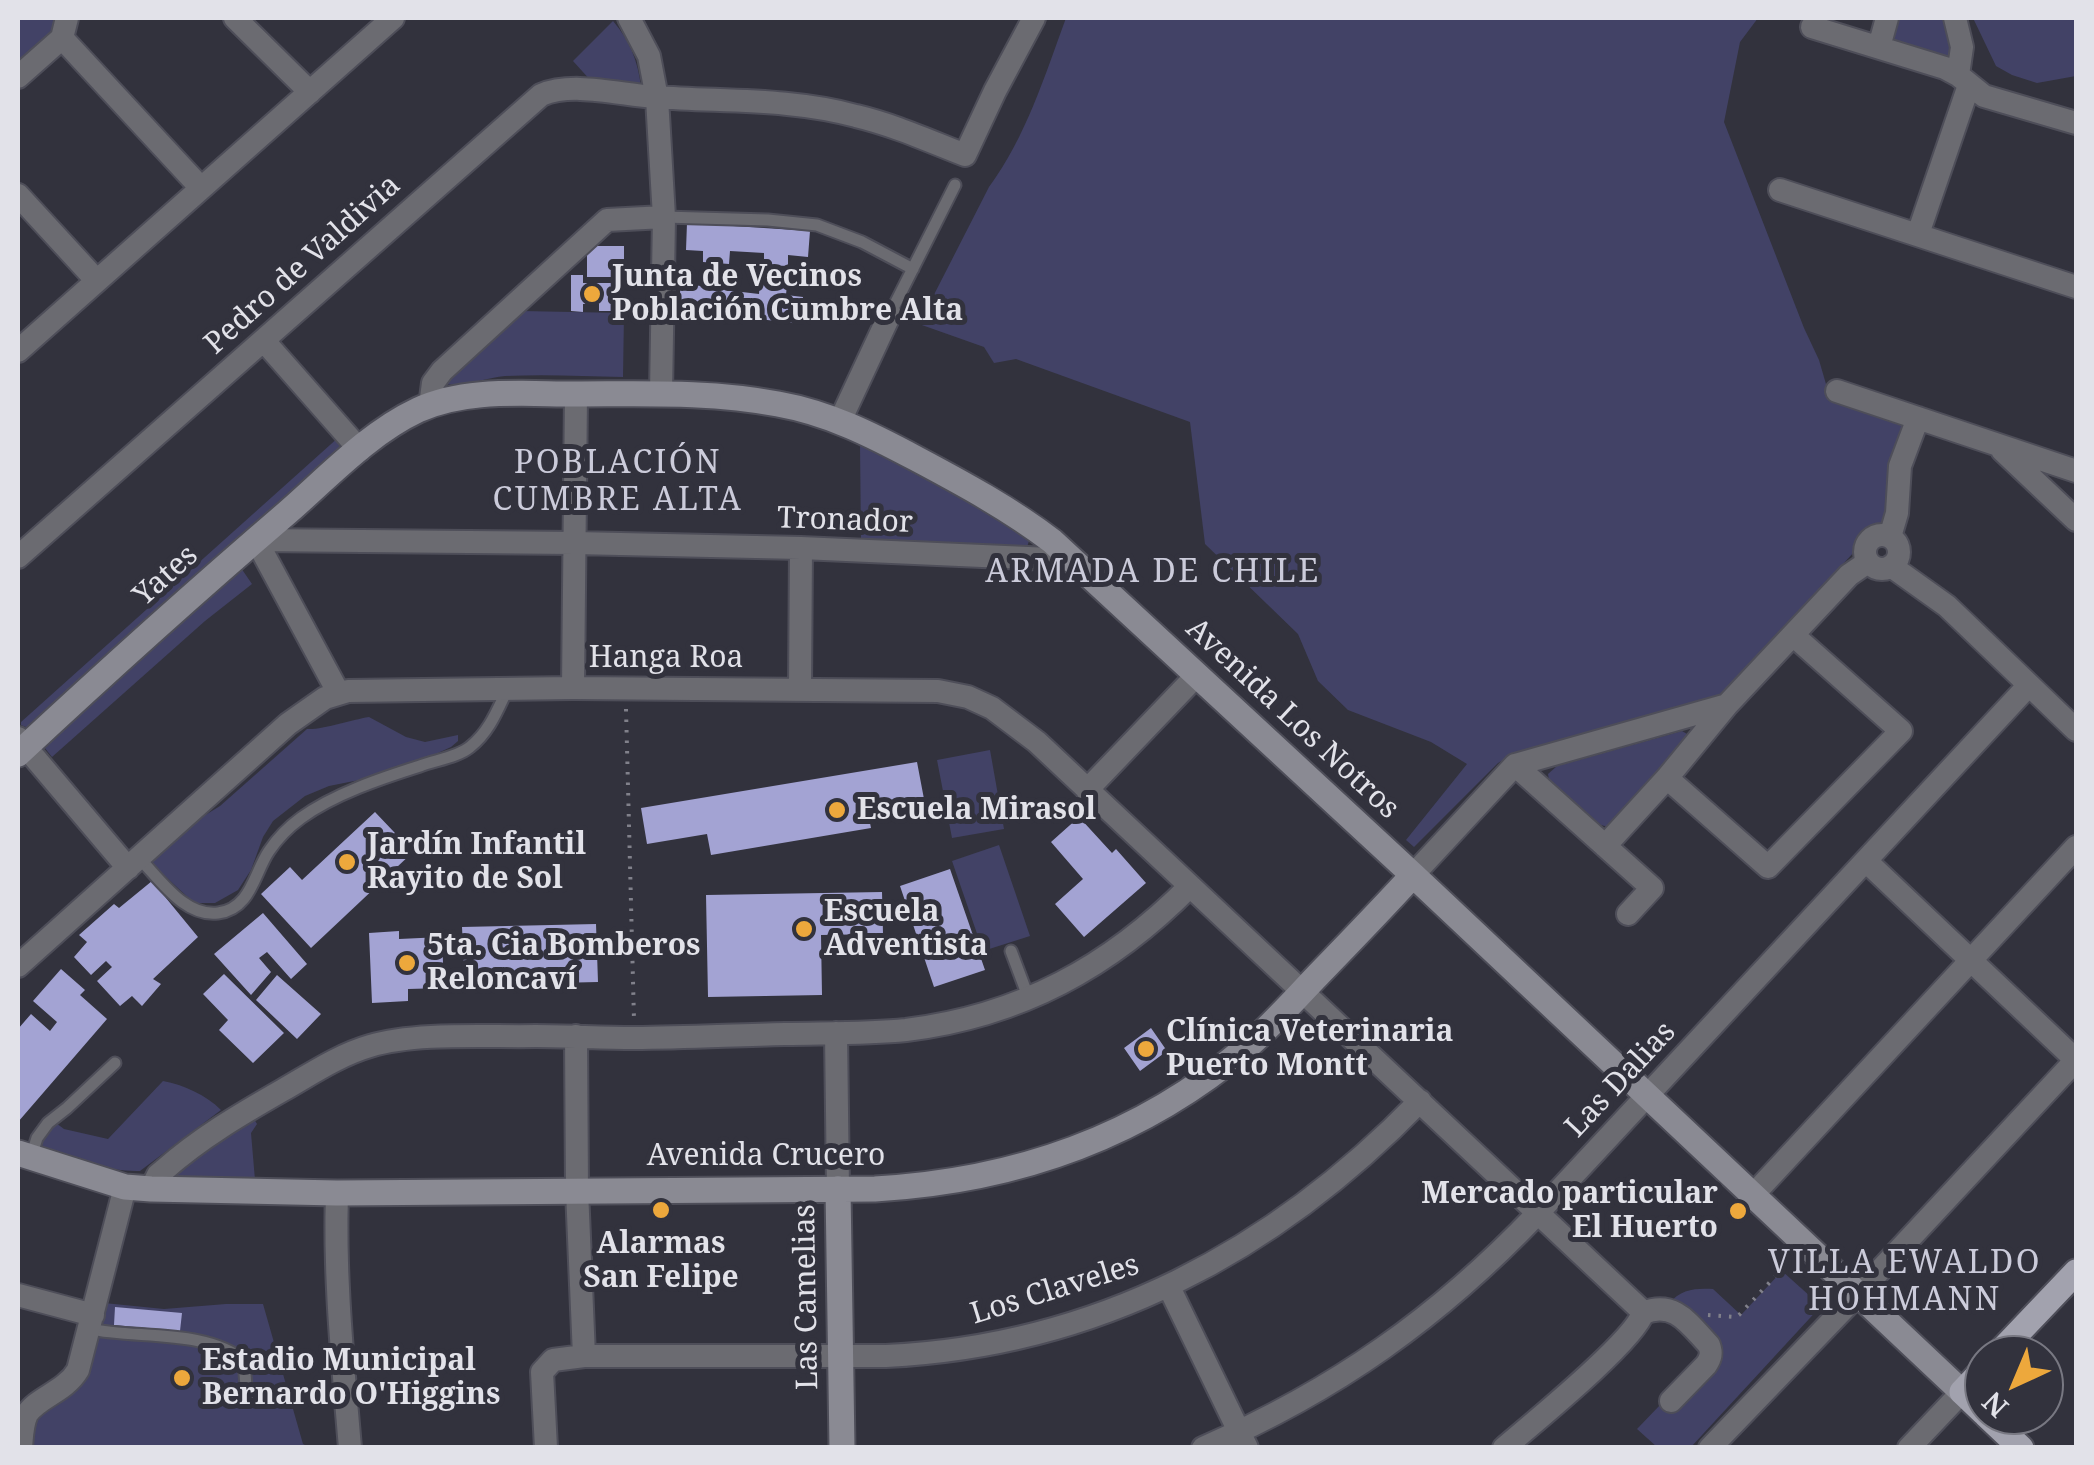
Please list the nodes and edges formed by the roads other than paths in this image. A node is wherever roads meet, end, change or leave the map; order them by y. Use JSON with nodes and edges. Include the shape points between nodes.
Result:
{"nodes":[{"id":1,"x":235,"y":18,"type":"edge"},
{"id":2,"x":392,"y":18,"type":"edge"},
{"id":3,"x":629,"y":18,"type":"edge"},
{"id":4,"x":1888,"y":18,"type":"edge"},
{"id":5,"x":1954,"y":18,"type":"edge"},
{"id":6,"x":1025,"y":20,"type":"edge"},
{"id":7,"x":1812,"y":27,"type":"dead end"},
{"id":8,"x":65,"y":28,"type":"edge"},
{"id":9,"x":1880,"y":48,"type":"junction"},
{"id":10,"x":18,"y":78,"type":"edge"},
{"id":11,"x":1964,"y":80,"type":"junction"},
{"id":12,"x":310,"y":92,"type":"junction"},
{"id":13,"x":657,"y":98,"type":"junction"},
{"id":14,"x":2076,"y":124,"type":"edge"},
{"id":15,"x":955,"y":186,"type":"dead end"},
{"id":16,"x":201,"y":188,"type":"junction"},
{"id":17,"x":1780,"y":190,"type":"dead end"},
{"id":18,"x":18,"y":195,"type":"edge"},
{"id":19,"x":664,"y":217,"type":"junction"},
{"id":20,"x":1918,"y":234,"type":"junction"},
{"id":21,"x":913,"y":269,"type":"junction"},
{"id":22,"x":97,"y":281,"type":"junction"},
{"id":23,"x":2076,"y":288,"type":"edge"},
{"id":24,"x":890,"y":314,"type":"joint"},
{"id":25,"x":264,"y":341,"type":"junction"},
{"id":26,"x":18,"y":351,"type":"edge"},
{"id":27,"x":1837,"y":392,"type":"dead end"},
{"id":28,"x":661,"y":393,"type":"junction"},
{"id":29,"x":576,"y":394,"type":"junction"},
{"id":30,"x":430,"y":406,"type":"junction"},
{"id":31,"x":1918,"y":418,"type":"junction"},
{"id":32,"x":840,"y":420,"type":"junction"},
{"id":33,"x":1996,"y":444,"type":"junction"},
{"id":34,"x":360,"y":450,"type":"junction"},
{"id":35,"x":2076,"y":471,"type":"edge"},
{"id":36,"x":2076,"y":520,"type":"edge"},
{"id":37,"x":256,"y":540,"type":"junction"},
{"id":38,"x":575,"y":543,"type":"junction"},
{"id":39,"x":801,"y":548,"type":"junction"},
{"id":40,"x":18,"y":557,"type":"edge"},
{"id":41,"x":1073,"y":560,"type":"junction"},
{"id":42,"x":1880,"y":564,"type":"junction"},
{"id":43,"x":1793,"y":635,"type":"junction"},
{"id":44,"x":1197,"y":675,"type":"junction"},
{"id":45,"x":2029,"y":685,"type":"junction"},
{"id":46,"x":573,"y":688,"type":"junction"},
{"id":47,"x":800,"y":689,"type":"junction"},
{"id":48,"x":507,"y":690,"type":"junction"},
{"id":49,"x":338,"y":692,"type":"junction"},
{"id":50,"x":1727,"y":705,"type":"junction"},
{"id":51,"x":2076,"y":730,"type":"edge"},
{"id":52,"x":20,"y":746,"type":"edge"},
{"id":53,"x":1516,"y":765,"type":"junction"},
{"id":54,"x":1667,"y":778,"type":"junction"},
{"id":55,"x":1087,"y":790,"type":"junction"},
{"id":56,"x":1605,"y":846,"type":"junction"},
{"id":57,"x":2076,"y":847,"type":"edge"},
{"id":58,"x":1866,"y":860,"type":"junction"},
{"id":59,"x":134,"y":863,"type":"junction"},
{"id":60,"x":1413,"y":875,"type":"junction"},
{"id":61,"x":1190,"y":886,"type":"junction"},
{"id":62,"x":1628,"y":914,"type":"dead end"},
{"id":63,"x":1011,"y":952,"type":"dead end"},
{"id":64,"x":1972,"y":961,"type":"junction"},
{"id":65,"x":18,"y":966,"type":"edge"},
{"id":66,"x":1302,"y":992,"type":"junction"},
{"id":67,"x":1029,"y":998,"type":"junction"},
{"id":68,"x":836,"y":1033,"type":"junction"},
{"id":69,"x":576,"y":1036,"type":"junction"},
{"id":70,"x":2076,"y":1060,"type":"edge"},
{"id":71,"x":115,"y":1063,"type":"dead end"},
{"id":72,"x":1648,"y":1096,"type":"junction"},
{"id":73,"x":1420,"y":1100,"type":"junction"},
{"id":74,"x":24,"y":1155,"type":"edge"},
{"id":75,"x":138,"y":1188,"type":"junction"},
{"id":76,"x":838,"y":1189,"type":"junction"},
{"id":77,"x":578,"y":1190,"type":"junction"},
{"id":78,"x":338,"y":1193,"type":"junction"},
{"id":79,"x":1753,"y":1196,"type":"junction"},
{"id":80,"x":1538,"y":1213,"type":"junction"},
{"id":81,"x":2076,"y":1272,"type":"edge"},
{"id":82,"x":1169,"y":1287,"type":"junction"},
{"id":83,"x":1858,"y":1294,"type":"junction"},
{"id":84,"x":18,"y":1295,"type":"edge"},
{"id":85,"x":1640,"y":1309,"type":"junction"},
{"id":86,"x":91,"y":1322,"type":"junction"},
{"id":87,"x":2016,"y":1335,"type":"edge"},
{"id":88,"x":584,"y":1356,"type":"junction"},
{"id":89,"x":840,"y":1356,"type":"junction"},
{"id":90,"x":1962,"y":1392,"type":"joint"},
{"id":91,"x":247,"y":1399,"type":"dead end"},
{"id":92,"x":1671,"y":1401,"type":"dead end"},
{"id":93,"x":1243,"y":1440,"type":"edge"},
{"id":94,"x":841,"y":1445,"type":"edge"},
{"id":95,"x":21,"y":1448,"type":"edge"},
{"id":96,"x":350,"y":1448,"type":"edge"},
{"id":97,"x":546,"y":1448,"type":"edge"},
{"id":98,"x":1203,"y":1448,"type":"edge"},
{"id":99,"x":1504,"y":1448,"type":"edge"},
{"id":100,"x":1710,"y":1448,"type":"edge"},
{"id":101,"x":1909,"y":1448,"type":"edge"}],
"edges":[{"from":1,"to":12,"type":"street"},
{"from":2,"to":12,"type":"street"},
{"from":3,"to":13,"type":"street","via":[[650,56]]},
{"from":4,"to":9,"type":"street"},
{"from":5,"to":11,"type":"street"},
{"from":6,"to":13,"type":"street","name":"Pedro de Valdivia","via":[[965,155],[815,107]]},
{"from":7,"to":9,"type":"street"},
{"from":8,"to":10,"type":"street"},
{"from":8,"to":16,"type":"street"},
{"from":9,"to":11,"type":"street"},
{"from":11,"to":14,"type":"street","via":[[1990,98]]},
{"from":11,"to":20,"type":"street"},
{"from":12,"to":16,"type":"street"},
{"from":13,"to":19,"type":"street"},
{"from":13,"to":25,"type":"street","name":"Pedro de Valdivia","via":[[565,89],[533,100]]},
{"from":15,"to":21,"type":"lane"},
{"from":16,"to":22,"type":"street"},
{"from":17,"to":20,"type":"street"},
{"from":18,"to":22,"type":"street"},
{"from":19,"to":21,"type":"lane","via":[[818,225]]},
{"from":19,"to":28,"type":"street"},
{"from":19,"to":30,"type":"street","via":[[607,220],[442,371]]},
{"from":20,"to":23,"type":"street"},
{"from":21,"to":24,"type":"lane"},
{"from":22,"to":26,"type":"street"},
{"from":24,"to":32,"type":"street"},
{"from":25,"to":34,"type":"street"},
{"from":25,"to":40,"type":"street","name":"Pedro de Valdivia"},
{"from":27,"to":31,"type":"street"},
{"from":28,"to":29,"type":"main road","name":"Avenida Los Notros"},
{"from":28,"to":32,"type":"main road","name":"Avenida Los Notros","via":[[757,400]]},
{"from":29,"to":30,"type":"main road","name":"Avenida Los Notros","via":[[512,393]]},
{"from":29,"to":38,"type":"street"},
{"from":30,"to":34,"type":"main road","name":"Avenida Los Notros"},
{"from":31,"to":33,"type":"street"},
{"from":31,"to":42,"type":"street","via":[[1900,466],[1890,537],[1898,557]]},
{"from":32,"to":41,"type":"main road","name":"Avenida Los Notros","via":[[981,493]]},
{"from":33,"to":35,"type":"street"},
{"from":33,"to":36,"type":"street"},
{"from":34,"to":37,"type":"main road","name":"Yates"},
{"from":37,"to":38,"type":"street","name":"Tronador"},
{"from":37,"to":49,"type":"street"},
{"from":37,"to":52,"type":"main road","name":"Yates"},
{"from":38,"to":39,"type":"street","name":"Tronador"},
{"from":38,"to":46,"type":"street"},
{"from":39,"to":41,"type":"street","name":"Tronador"},
{"from":39,"to":47,"type":"street"},
{"from":41,"to":44,"type":"main road","name":"Avenida Los Notros"},
{"from":42,"to":43,"type":"street","via":[[1849,575]]},
{"from":42,"to":45,"type":"street","via":[[1935,595]]},
{"from":43,"to":50,"type":"street"},
{"from":43,"to":54,"type":"street","via":[[1900,731],[1768,867]]},
{"from":44,"to":55,"type":"street"},
{"from":44,"to":60,"type":"main road","name":"Avenida Los Notros"},
{"from":45,"to":51,"type":"street"},
{"from":45,"to":58,"type":"street","name":"Las Dalias"},
{"from":46,"to":47,"type":"street","name":"Hanga Roa"},
{"from":46,"to":48,"type":"street","name":"Hanga Roa"},
{"from":47,"to":55,"type":"street","name":"Hanga Roa","via":[[968,696],[1038,742]]},
{"from":48,"to":49,"type":"street","name":"Hanga Roa"},
{"from":48,"to":59,"type":"lane","via":[[466,751],[298,819],[230,909],[190,908]]},
{"from":49,"to":59,"type":"street","name":"Hanga Roa","via":[[288,724]]},
{"from":50,"to":53,"type":"street"},
{"from":50,"to":54,"type":"street"},
{"from":52,"to":59,"type":"street"},
{"from":53,"to":56,"type":"street"},
{"from":53,"to":60,"type":"street"},
{"from":54,"to":56,"type":"street"},
{"from":55,"to":61,"type":"street","name":"Hanga Roa"},
{"from":56,"to":62,"type":"street","via":[[1652,888]]},
{"from":57,"to":64,"type":"street"},
{"from":58,"to":64,"type":"street"},
{"from":58,"to":72,"type":"street","name":"Las Dalias"},
{"from":59,"to":65,"type":"street","name":"Hanga Roa"},
{"from":60,"to":66,"type":"main road","name":"Avenida Crucero"},
{"from":60,"to":72,"type":"main road","name":"Avenida Los Notros"},
{"from":61,"to":66,"type":"street","name":"Hanga Roa"},
{"from":61,"to":67,"type":"street","via":[[1114,952]]},
{"from":63,"to":67,"type":"lane"},
{"from":64,"to":70,"type":"street"},
{"from":64,"to":79,"type":"street"},
{"from":66,"to":73,"type":"street","name":"Hanga Roa"},
{"from":66,"to":76,"type":"main road","name":"Avenida Crucero","via":[[1205,1079],[1092,1143],[986,1176]]},
{"from":67,"to":68,"type":"street","via":[[934,1026]]},
{"from":68,"to":69,"type":"street"},
{"from":68,"to":76,"type":"street","name":"Las Camelias"},
{"from":69,"to":75,"type":"street","via":[[420,1038],[369,1046],[214,1131]]},
{"from":69,"to":77,"type":"street"},
{"from":70,"to":83,"type":"street"},
{"from":71,"to":74,"type":"lane","via":[[41,1130]]},
{"from":72,"to":79,"type":"main road","name":"Avenida Los Notros"},
{"from":72,"to":80,"type":"street","name":"Las Dalias"},
{"from":73,"to":80,"type":"street","name":"Hanga Roa"},
{"from":73,"to":82,"type":"street","name":"Los Claveles","via":[[1308,1202]]},
{"from":74,"to":75,"type":"main road","name":"Avenida Crucero"},
{"from":75,"to":78,"type":"main road","name":"Avenida Crucero"},
{"from":75,"to":86,"type":"street"},
{"from":76,"to":77,"type":"main road","name":"Avenida Crucero"},
{"from":76,"to":89,"type":"main road","name":"Las Camelias"},
{"from":77,"to":78,"type":"main road","name":"Avenida Crucero"},
{"from":77,"to":88,"type":"street"},
{"from":78,"to":96,"type":"street","via":[[338,1302]]},
{"from":79,"to":83,"type":"main road","name":"Avenida Los Notros"},
{"from":80,"to":85,"type":"street","name":"Hanga Roa"},
{"from":80,"to":93,"type":"street","name":"Las Dalias","via":[[1472,1280],[1398,1339]]},
{"from":81,"to":87,"type":"main road"},
{"from":82,"to":89,"type":"street","name":"Los Claveles","via":[[1075,1322],[982,1346]]},
{"from":82,"to":93,"type":"street"},
{"from":83,"to":90,"type":"main road","name":"Avenida Los Notros"},
{"from":83,"to":100,"type":"street"},
{"from":84,"to":86,"type":"street"},
{"from":85,"to":92,"type":"street","via":[[1677,1313],[1709,1345],[1706,1365]]},
{"from":85,"to":99,"type":"street","via":[[1636,1326],[1614,1349]]},
{"from":86,"to":91,"type":"lane","via":[[235,1353],[244,1360]]},
{"from":86,"to":95,"type":"street","via":[[78,1370],[26,1416]]},
{"from":88,"to":89,"type":"street","name":"Los Claveles"},
{"from":88,"to":97,"type":"street","via":[[553,1360],[542,1372]]},
{"from":89,"to":94,"type":"main road","name":"Las Camelias"},
{"from":90,"to":101,"type":"street"},
{"from":93,"to":98,"type":"street","name":"Las Dalias"}]}
